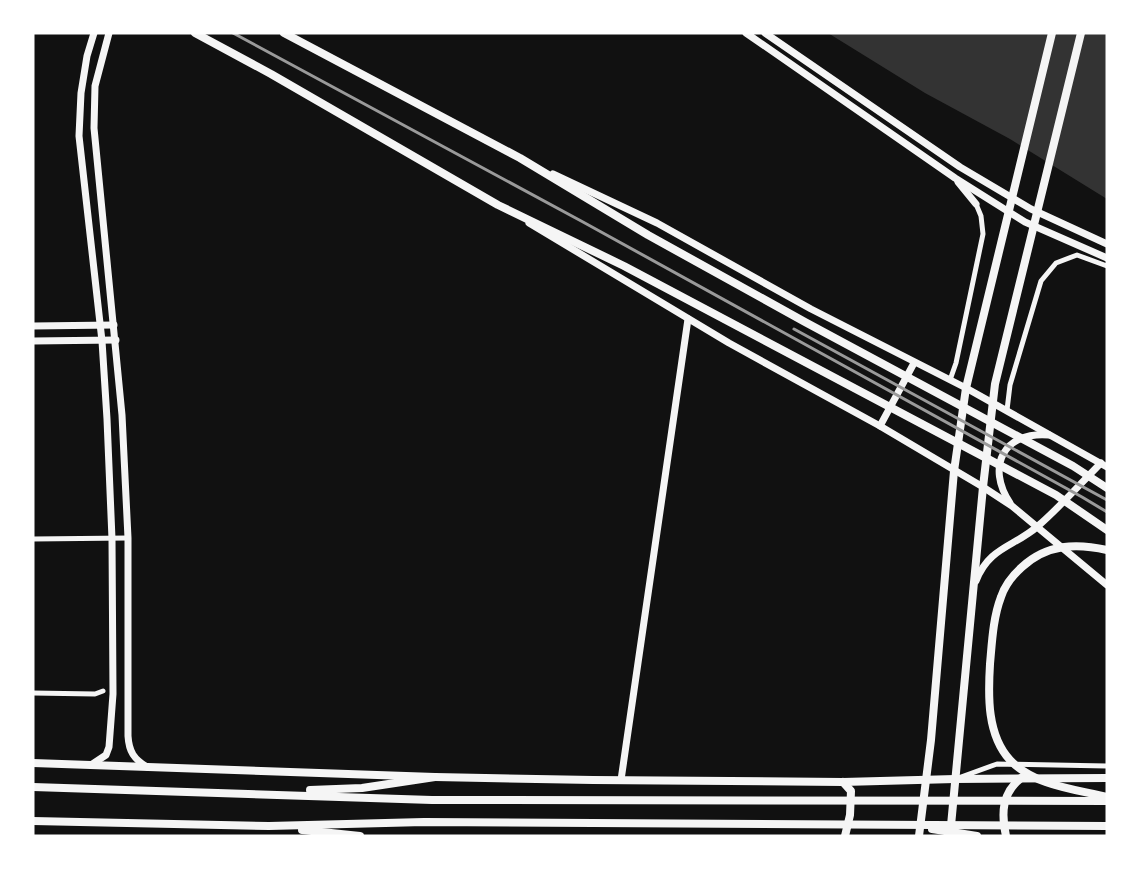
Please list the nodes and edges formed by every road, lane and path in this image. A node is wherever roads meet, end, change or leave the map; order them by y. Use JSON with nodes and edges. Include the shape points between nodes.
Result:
{"nodes":[{"id":1,"x":94,"y":33,"type":"edge"},
{"id":2,"x":110,"y":33,"type":"edge"},
{"id":3,"x":195,"y":33,"type":"edge"},
{"id":4,"x":284,"y":33,"type":"edge"},
{"id":5,"x":746,"y":33,"type":"edge"},
{"id":6,"x":765,"y":33,"type":"edge"},
{"id":7,"x":1052,"y":33,"type":"edge"},
{"id":8,"x":1081,"y":33,"type":"edge"},
{"id":9,"x":520,"y":158,"type":"junction"},
{"id":10,"x":955,"y":178,"type":"junction"},
{"id":11,"x":976,"y":204,"type":"joint"},
{"id":12,"x":498,"y":205,"type":"junction"},
{"id":13,"x":1107,"y":244,"type":"edge"},
{"id":14,"x":1107,"y":258,"type":"edge"},
{"id":15,"x":1107,"y":266,"type":"edge"},
{"id":16,"x":688,"y":319,"type":"junction"},
{"id":17,"x":114,"y":325,"type":"junction"},
{"id":18,"x":33,"y":326,"type":"edge"},
{"id":19,"x":100,"y":326,"type":"junction"},
{"id":20,"x":116,"y":340,"type":"junction"},
{"id":21,"x":33,"y":341,"type":"edge"},
{"id":22,"x":102,"y":341,"type":"junction"},
{"id":23,"x":914,"y":363,"type":"junction"},
{"id":24,"x":950,"y":380,"type":"junction"},
{"id":25,"x":966,"y":388,"type":"junction"},
{"id":26,"x":992,"y":403,"type":"junction"},
{"id":27,"x":1007,"y":410,"type":"junction"},
{"id":28,"x":880,"y":426,"type":"junction"},
{"id":29,"x":1051,"y":436,"type":"junction"},
{"id":30,"x":1104,"y":465,"type":"edge"},
{"id":31,"x":954,"y":471,"type":"junction"},
{"id":32,"x":983,"y":487,"type":"junction"},
{"id":33,"x":1107,"y":488,"type":"edge"},
{"id":34,"x":1012,"y":506,"type":"junction"},
{"id":35,"x":1038,"y":526,"type":"junction"},
{"id":36,"x":1107,"y":530,"type":"edge"},
{"id":37,"x":128,"y":538,"type":"junction"},
{"id":38,"x":33,"y":539,"type":"edge"},
{"id":39,"x":112,"y":539,"type":"junction"},
{"id":40,"x":1107,"y":550,"type":"edge"},
{"id":41,"x":975,"y":584,"type":"junction"},
{"id":42,"x":1107,"y":585,"type":"edge"},
{"id":43,"x":104,"y":691,"type":"dead end"},
{"id":44,"x":33,"y":693,"type":"edge"},
{"id":45,"x":33,"y":763,"type":"edge"},
{"id":46,"x":91,"y":765,"type":"junction"},
{"id":47,"x":1107,"y":766,"type":"edge"},
{"id":48,"x":147,"y":767,"type":"junction"},
{"id":49,"x":435,"y":777,"type":"junction"},
{"id":50,"x":926,"y":778,"type":"junction"},
{"id":51,"x":1022,"y":778,"type":"junction"},
{"id":52,"x":1107,"y":778,"type":"edge"},
{"id":53,"x":955,"y":779,"type":"junction"},
{"id":54,"x":621,"y":780,"type":"junction"},
{"id":55,"x":843,"y":782,"type":"junction"},
{"id":56,"x":33,"y":786,"type":"edge"},
{"id":57,"x":261,"y":793,"type":"junction"},
{"id":58,"x":1107,"y":799,"type":"edge"},
{"id":59,"x":33,"y":821,"type":"edge"},
{"id":60,"x":269,"y":826,"type":"junction"},
{"id":61,"x":908,"y":826,"type":"junction"},
{"id":62,"x":1107,"y":826,"type":"edge"},
{"id":63,"x":360,"y":836,"type":"edge"},
{"id":64,"x":845,"y":836,"type":"edge"},
{"id":65,"x":919,"y":836,"type":"edge"},
{"id":66,"x":950,"y":836,"type":"edge"},
{"id":67,"x":977,"y":836,"type":"edge"},
{"id":68,"x":1006,"y":836,"type":"edge"}],
"edges":[{"from":1,"to":19,"type":"street","via":[[81,93],[79,136]]},
{"from":2,"to":17,"type":"street","via":[[101,58],[93,107]]},
{"from":3,"to":12,"type":"highway"},
{"from":4,"to":9,"type":"highway"},
{"from":5,"to":10,"type":"street"},
{"from":6,"to":13,"type":"street","via":[[960,167],[1031,209]]},
{"from":7,"to":25,"type":"main road"},
{"from":8,"to":26,"type":"main road"},
{"from":9,"to":23,"type":"street","via":[[657,223]]},
{"from":9,"to":33,"type":"highway","via":[[648,235]]},
{"from":10,"to":11,"type":"street"},
{"from":10,"to":14,"type":"street","via":[[1025,222]]},
{"from":11,"to":24,"type":"street","via":[[983,234],[957,363]]},
{"from":12,"to":16,"type":"street"},
{"from":12,"to":36,"type":"highway","via":[[624,266],[1056,495]]},
{"from":15,"to":27,"type":"street","via":[[1077,255],[1056,263],[1041,281]]},
{"from":16,"to":28,"type":"street"},
{"from":16,"to":54,"type":"street"},
{"from":17,"to":19,"type":"street"},
{"from":17,"to":20,"type":"street"},
{"from":18,"to":19,"type":"street"},
{"from":19,"to":22,"type":"street"},
{"from":20,"to":22,"type":"street"},
{"from":20,"to":37,"type":"street"},
{"from":21,"to":22,"type":"street"},
{"from":22,"to":39,"type":"street"},
{"from":23,"to":24,"type":"street"},
{"from":23,"to":28,"type":"street"},
{"from":24,"to":25,"type":"street"},
{"from":25,"to":26,"type":"street"},
{"from":25,"to":31,"type":"main road"},
{"from":26,"to":27,"type":"street"},
{"from":26,"to":32,"type":"main road"},
{"from":27,"to":29,"type":"street"},
{"from":28,"to":31,"type":"street"},
{"from":29,"to":30,"type":"street"},
{"from":29,"to":34,"type":"street","via":[[1028,436],[1007,446],[1001,457],[999,477]]},
{"from":30,"to":35,"type":"street"},
{"from":31,"to":32,"type":"street"},
{"from":31,"to":50,"type":"main road"},
{"from":32,"to":34,"type":"street"},
{"from":32,"to":41,"type":"main road"},
{"from":34,"to":35,"type":"street"},
{"from":35,"to":41,"type":"street","via":[[994,554]]},
{"from":35,"to":42,"type":"street"},
{"from":37,"to":39,"type":"street"},
{"from":37,"to":48,"type":"street","via":[[128,736],[134,757]]},
{"from":38,"to":39,"type":"street"},
{"from":39,"to":46,"type":"street","via":[[112,726],[106,755]]},
{"from":40,"to":58,"type":"highway","via":[[1086,546],[1053,548],[1036,555],[1014,574],[1001,596],[995,620],[989,697],[996,736],[1017,766],[1045,782]]},
{"from":41,"to":53,"type":"main road"},
{"from":43,"to":44,"type":"street"},
{"from":45,"to":46,"type":"main road"},
{"from":46,"to":48,"type":"main road"},
{"from":47,"to":53,"type":"street","via":[[997,764]]},
{"from":48,"to":49,"type":"main road"},
{"from":49,"to":54,"type":"main road"},
{"from":49,"to":57,"type":"highway","via":[[362,788]]},
{"from":50,"to":53,"type":"main road"},
{"from":50,"to":55,"type":"main road"},
{"from":50,"to":65,"type":"main road"},
{"from":51,"to":52,"type":"highway"},
{"from":51,"to":53,"type":"highway"},
{"from":51,"to":68,"type":"highway","via":[[1007,794],[1003,810]]},
{"from":53,"to":66,"type":"main road"},
{"from":54,"to":55,"type":"main road"},
{"from":55,"to":64,"type":"main road","via":[[851,791]]},
{"from":56,"to":57,"type":"highway"},
{"from":57,"to":58,"type":"highway","via":[[432,800]]},
{"from":59,"to":60,"type":"highway"},
{"from":60,"to":61,"type":"highway","via":[[424,822]]},
{"from":60,"to":63,"type":"highway"},
{"from":61,"to":62,"type":"highway"},
{"from":61,"to":67,"type":"highway"}]}
